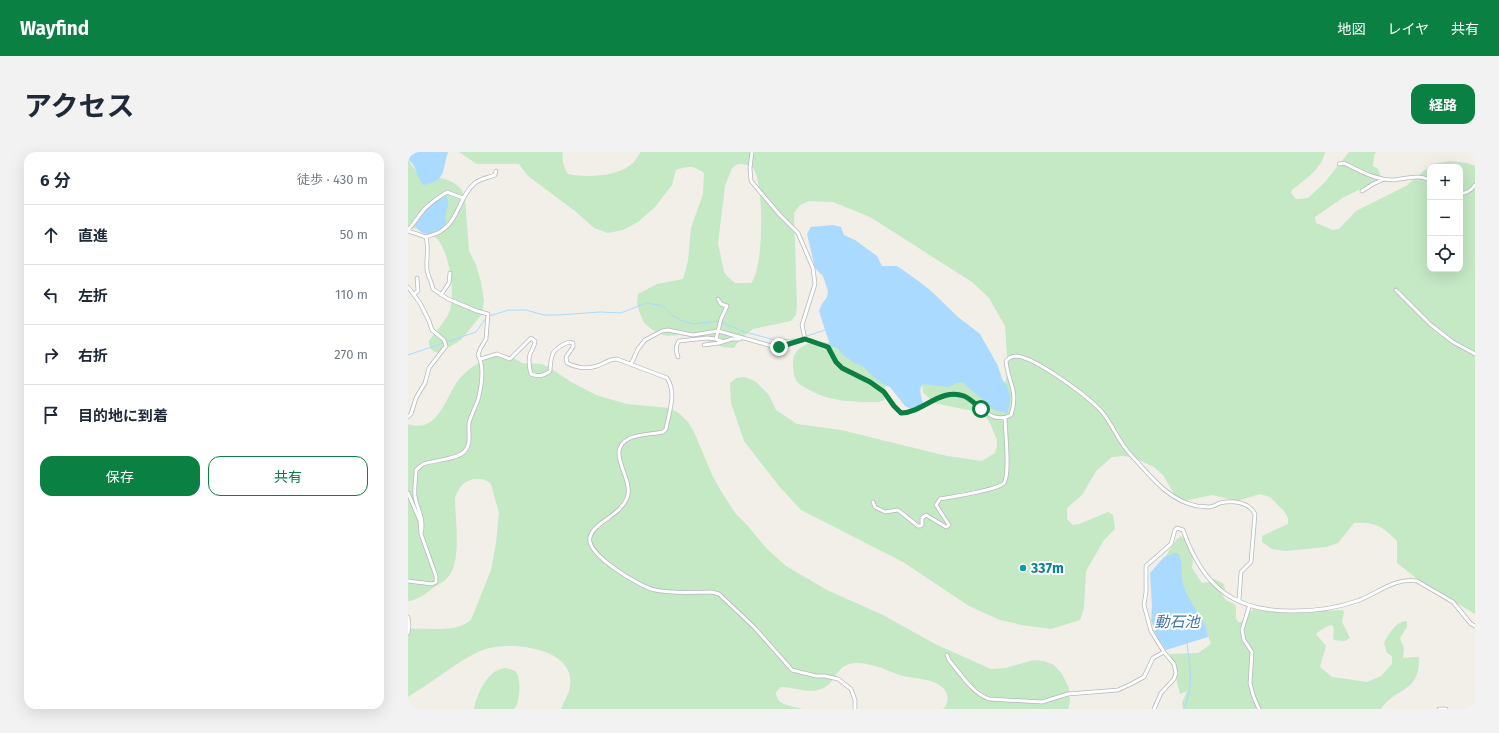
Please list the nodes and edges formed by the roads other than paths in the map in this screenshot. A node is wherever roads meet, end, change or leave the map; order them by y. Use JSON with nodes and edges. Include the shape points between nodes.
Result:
{"nodes":[{"id":1,"x":752,"y":152,"type":"edge"},
{"id":2,"x":1340,"y":164,"type":"dead end"},
{"id":3,"x":496,"y":171,"type":"dead end"},
{"id":4,"x":1427,"y":177,"type":"edge"},
{"id":5,"x":1384,"y":179,"type":"junction"},
{"id":6,"x":1475,"y":185,"type":"edge"},
{"id":7,"x":1362,"y":191,"type":"dead end"},
{"id":8,"x":1463,"y":194,"type":"edge"},
{"id":9,"x":463,"y":198,"type":"junction"},
{"id":10,"x":408,"y":231,"type":"edge"},
{"id":11,"x":426,"y":237,"type":"junction"},
{"id":12,"x":450,"y":273,"type":"dead end"},
{"id":13,"x":417,"y":278,"type":"dead end"},
{"id":14,"x":408,"y":287,"type":"edge"},
{"id":15,"x":1396,"y":290,"type":"dead end"},
{"id":16,"x":414,"y":294,"type":"junction"},
{"id":17,"x":441,"y":295,"type":"junction"},
{"id":18,"x":718,"y":299,"type":"dead end"},
{"id":19,"x":719,"y":329,"type":"junction"},
{"id":20,"x":716,"y":339,"type":"junction"},
{"id":21,"x":746,"y":339,"type":"junction"},
{"id":22,"x":805,"y":339,"type":"junction"},
{"id":23,"x":721,"y":341,"type":"junction"},
{"id":24,"x":704,"y":345,"type":"dead end"},
{"id":25,"x":1475,"y":354,"type":"edge"},
{"id":26,"x":678,"y":357,"type":"dead end"},
{"id":27,"x":481,"y":359,"type":"junction"},
{"id":28,"x":631,"y":364,"type":"junction"},
{"id":29,"x":408,"y":417,"type":"edge"},
{"id":30,"x":1005,"y":418,"type":"junction"},
{"id":31,"x":408,"y":493,"type":"edge"},
{"id":32,"x":873,"y":502,"type":"dead end"},
{"id":33,"x":421,"y":534,"type":"junction"},
{"id":34,"x":408,"y":581,"type":"edge"},
{"id":35,"x":1238,"y":600,"type":"junction"},
{"id":36,"x":1249,"y":606,"type":"junction"},
{"id":37,"x":408,"y":618,"type":"edge"},
{"id":38,"x":1475,"y":626,"type":"edge"},
{"id":39,"x":408,"y":633,"type":"edge"},
{"id":40,"x":1164,"y":652,"type":"junction"},
{"id":41,"x":947,"y":655,"type":"dead end"},
{"id":42,"x":855,"y":709,"type":"edge"},
{"id":43,"x":1154,"y":709,"type":"edge"},
{"id":44,"x":1259,"y":709,"type":"edge"},
{"id":45,"x":1439,"y":709,"type":"edge"},
{"id":46,"x":1446,"y":709,"type":"edge"}],
"edges":[{"from":1,"to":22,"type":"street","via":[[751,181],[798,233],[813,268],[815,284],[802,325]]},
{"from":2,"to":5,"type":"street","via":[[1344,163],[1365,174]]},
{"from":3,"to":9,"type":"street","via":[[495,175],[481,178],[474,183]]},
{"from":4,"to":5,"type":"street"},
{"from":5,"to":7,"type":"street"},
{"from":6,"to":8,"type":"street","via":[[1472,190]]},
{"from":9,"to":10,"type":"street","via":[[447,192],[430,203]]},
{"from":9,"to":11,"type":"street","via":[[449,224],[441,232]]},
{"from":10,"to":11,"type":"street"},
{"from":11,"to":17,"type":"street","via":[[427,271],[433,289]]},
{"from":12,"to":17,"type":"street","via":[[449,284]]},
{"from":13,"to":16,"type":"street","via":[[418,291]]},
{"from":14,"to":16,"type":"street"},
{"from":15,"to":25,"type":"street","via":[[1431,325],[1453,342]]},
{"from":16,"to":29,"type":"street","via":[[432,330],[444,340],[446,346],[429,368],[425,383]]},
{"from":17,"to":27,"type":"street","via":[[488,314],[486,339],[478,355]]},
{"from":18,"to":19,"type":"street","via":[[727,306]]},
{"from":19,"to":20,"type":"street"},
{"from":19,"to":21,"type":"street"},
{"from":19,"to":28,"type":"street","via":[[692,335],[662,331],[645,340]]},
{"from":20,"to":23,"type":"street"},
{"from":20,"to":26,"type":"street","via":[[679,341],[676,351]]},
{"from":21,"to":22,"type":"street","via":[[779,347]]},
{"from":21,"to":23,"type":"street"},
{"from":22,"to":30,"type":"street","via":[[828,347],[842,368],[884,392],[901,413],[909,413],[941,396],[957,394],[965,396],[990,415]]},
{"from":23,"to":24,"type":"street"},
{"from":27,"to":28,"type":"street","via":[[496,354],[510,359],[531,338],[535,341],[535,346],[529,362],[531,374],[536,377],[550,371],[551,354],[556,348],[569,342],[573,343],[573,346],[566,357],[567,363],[571,366],[593,367],[611,359]]},
{"from":27,"to":33,"type":"street","via":[[482,378],[469,423],[468,448],[464,453],[424,464],[416,470],[415,497],[420,510]]},
{"from":28,"to":42,"type":"street","via":[[666,378],[670,383],[672,404],[663,432],[631,438],[620,448],[619,458],[629,486],[628,497],[617,513],[594,530],[590,538],[591,545],[610,565],[645,587],[666,592],[719,594],[754,627],[792,670],[838,679],[851,689]]},
{"from":30,"to":32,"type":"street","via":[[1007,452],[1003,484],[937,501],[936,505],[947,520],[948,526],[926,515],[922,518],[922,525],[918,526],[898,510],[885,512],[875,507]]},
{"from":30,"to":35,"type":"street","via":[[1010,414],[1014,396],[1006,362],[1009,357],[1015,356],[1038,364],[1087,398],[1102,412],[1128,452],[1162,489],[1172,496],[1195,505],[1210,507],[1231,502],[1245,504],[1251,508],[1255,514],[1251,562],[1241,572]]},
{"from":31,"to":33,"type":"street","via":[[420,521]]},
{"from":33,"to":34,"type":"street","via":[[436,571],[436,582],[432,584]]},
{"from":35,"to":36,"type":"street"},
{"from":35,"to":40,"type":"street","via":[[1220,590],[1206,576],[1190,550],[1184,530],[1177,528],[1171,544],[1146,566],[1144,605],[1151,631]]},
{"from":36,"to":38,"type":"street","via":[[1275,611],[1308,611],[1343,606],[1397,582],[1411,580],[1453,602]]},
{"from":36,"to":44,"type":"street","via":[[1242,630],[1244,640],[1252,652],[1250,683],[1252,695]]},
{"from":37,"to":39,"type":"street"},
{"from":40,"to":41,"type":"street","via":[[1153,658],[1144,677],[1118,690],[1068,694],[1042,702],[983,697],[975,691]]},
{"from":40,"to":43,"type":"street","via":[[1174,664],[1176,673],[1161,693]]},
{"from":45,"to":46,"type":"street"}]}
